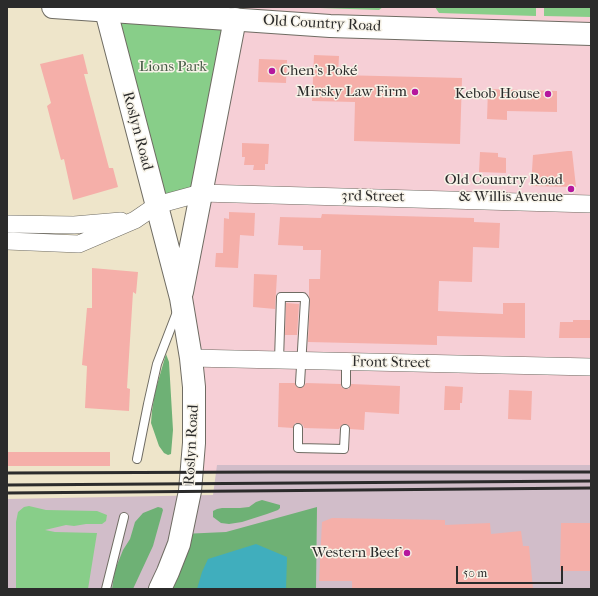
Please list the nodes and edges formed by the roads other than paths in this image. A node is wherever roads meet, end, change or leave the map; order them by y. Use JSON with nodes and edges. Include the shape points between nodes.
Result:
{"nodes":[{"id":1,"x":53,"y":7,"type":"edge"},
{"id":2,"x":105,"y":9,"type":"edge"},
{"id":3,"x":235,"y":19,"type":"junction"},
{"id":4,"x":591,"y":34,"type":"edge"},
{"id":5,"x":201,"y":193,"type":"junction"},
{"id":6,"x":591,"y":204,"type":"edge"},
{"id":7,"x":157,"y":205,"type":"junction"},
{"id":8,"x":135,"y":220,"type":"junction"},
{"id":9,"x":7,"y":224,"type":"edge"},
{"id":10,"x":7,"y":241,"type":"edge"},
{"id":11,"x":181,"y":298,"type":"junction"},
{"id":12,"x":191,"y":358,"type":"junction"},
{"id":13,"x":279,"y":360,"type":"junction"},
{"id":14,"x":301,"y":361,"type":"junction"},
{"id":15,"x":346,"y":362,"type":"junction"},
{"id":16,"x":591,"y":367,"type":"edge"},
{"id":17,"x":300,"y":383,"type":"dead end"},
{"id":18,"x":346,"y":384,"type":"dead end"},
{"id":19,"x":298,"y":428,"type":"dead end"},
{"id":20,"x":345,"y":429,"type":"dead end"},
{"id":21,"x":137,"y":459,"type":"dead end"},
{"id":22,"x":124,"y":518,"type":"dead end"},
{"id":23,"x":106,"y":589,"type":"edge"},
{"id":24,"x":160,"y":589,"type":"edge"}],
"edges":[{"from":1,"to":2,"type":"main road","name":"Old Country Road"},
{"from":2,"to":3,"type":"main road","name":"Old Country Road"},
{"from":2,"to":7,"type":"main road","name":"Roslyn Road"},
{"from":3,"to":4,"type":"main road","name":"Old Country Road","via":[[330,26]]},
{"from":3,"to":5,"type":"main road","name":"Roslyn Road"},
{"from":5,"to":6,"type":"street","name":"3rd Street"},
{"from":5,"to":7,"type":"street","name":"3rd Street"},
{"from":5,"to":11,"type":"main road","name":"Roslyn Road"},
{"from":7,"to":8,"type":"street","name":"3rd Street"},
{"from":7,"to":11,"type":"main road","name":"Roslyn Road"},
{"from":8,"to":9,"type":"street","via":[[74,225]]},
{"from":8,"to":10,"type":"street","name":"3rd Street","via":[[79,244]]},
{"from":11,"to":12,"type":"main road","name":"Roslyn Road"},
{"from":11,"to":21,"type":"lane","via":[[157,364]]},
{"from":12,"to":13,"type":"street","name":"Front Street"},
{"from":12,"to":24,"type":"main road","name":"Roslyn Road","via":[[195,412],[190,491],[177,549]]},
{"from":13,"to":14,"type":"street","name":"Front Street"},
{"from":13,"to":14,"type":"lane","via":[[282,296],[303,297],[305,300]]},
{"from":14,"to":15,"type":"street","name":"Front Street"},
{"from":14,"to":17,"type":"lane"},
{"from":15,"to":16,"type":"street","name":"Front Street"},
{"from":15,"to":18,"type":"lane"},
{"from":19,"to":20,"type":"lane","via":[[298,448],[344,449]]},
{"from":22,"to":23,"type":"lane"}]}
